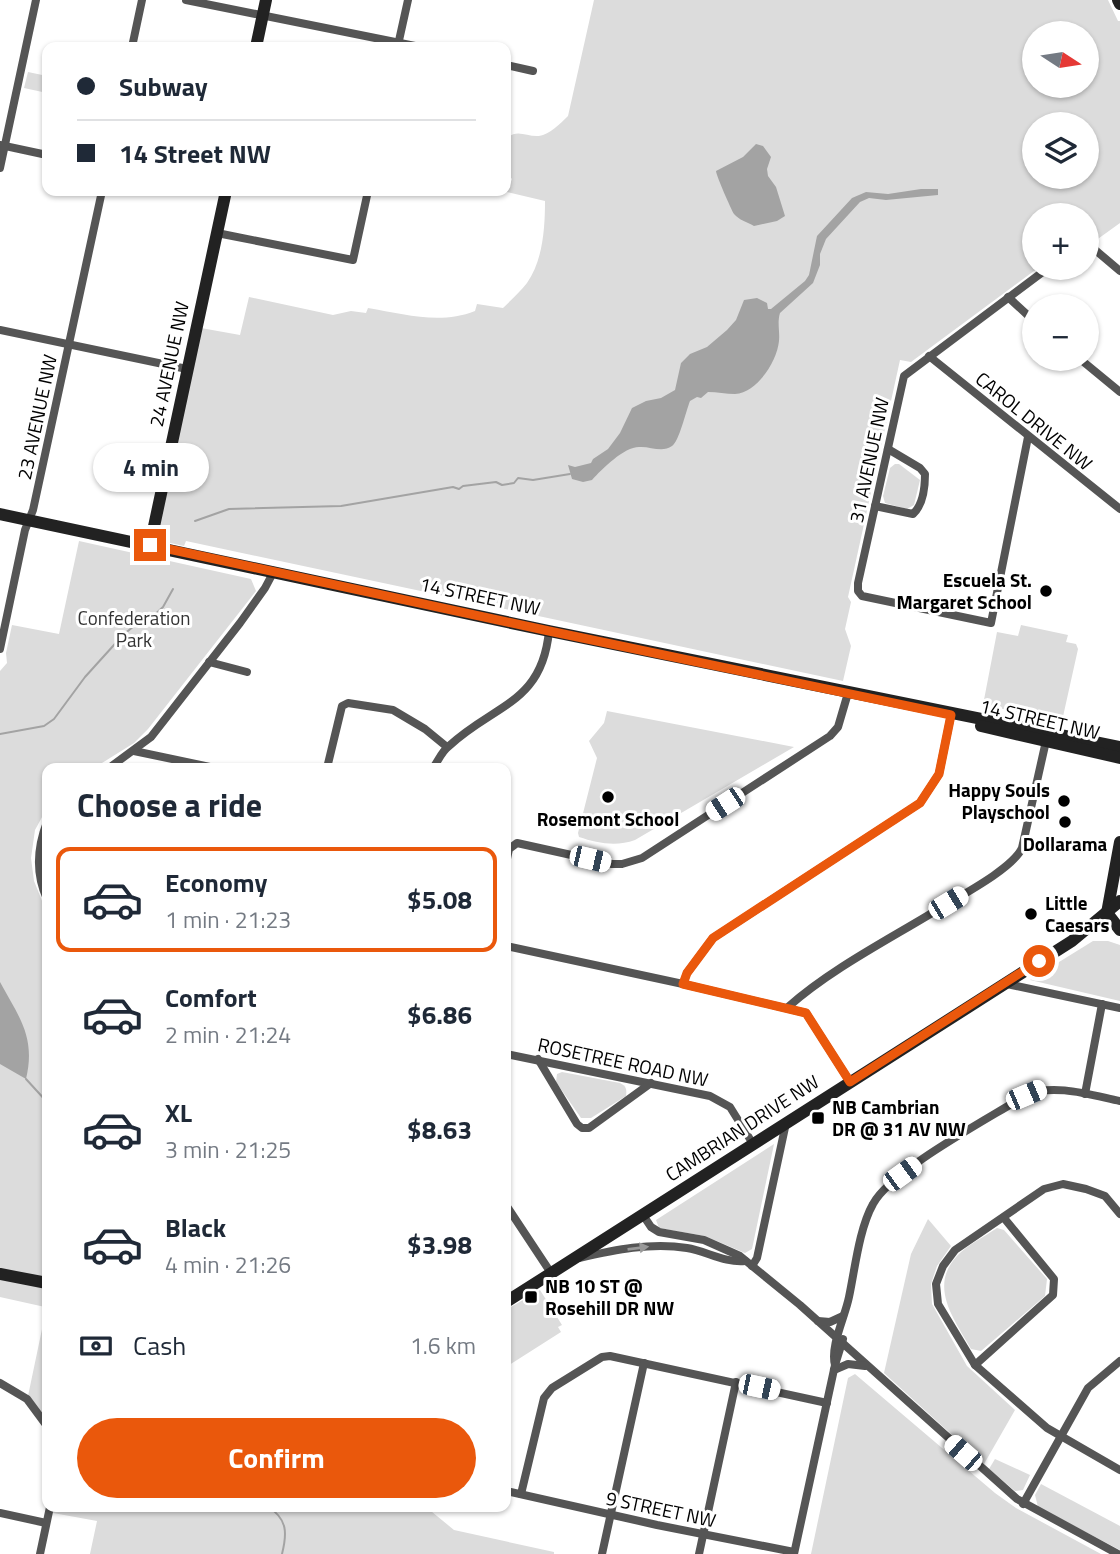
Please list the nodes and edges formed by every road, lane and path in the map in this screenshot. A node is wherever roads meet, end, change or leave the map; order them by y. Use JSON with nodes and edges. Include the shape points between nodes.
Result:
{"nodes":[{"id":1,"x":36,"y":0,"type":"edge"},
{"id":2,"x":142,"y":0,"type":"edge"},
{"id":3,"x":187,"y":0,"type":"edge"},
{"id":4,"x":266,"y":0,"type":"edge"},
{"id":5,"x":408,"y":0,"type":"edge"},
{"id":6,"x":262,"y":15,"type":"junction"},
{"id":7,"x":133,"y":42,"type":"edge"},
{"id":8,"x":257,"y":42,"type":"edge"},
{"id":9,"x":384,"y":42,"type":"edge"},
{"id":10,"x":399,"y":42,"type":"edge"},
{"id":11,"x":511,"y":66,"type":"edge"},
{"id":12,"x":533,"y":71,"type":"dead end"},
{"id":13,"x":2,"y":145,"type":"edge"},
{"id":14,"x":42,"y":154,"type":"edge"},
{"id":15,"x":0,"y":168,"type":"edge"},
{"id":16,"x":101,"y":196,"type":"edge"},
{"id":17,"x":222,"y":196,"type":"edge"},
{"id":18,"x":367,"y":196,"type":"edge"},
{"id":19,"x":217,"y":233,"type":"junction"},
{"id":20,"x":1099,"y":253,"type":"edge"},
{"id":21,"x":1120,"y":271,"type":"edge"},
{"id":22,"x":1032,"y":280,"type":"edge"},
{"id":23,"x":1008,"y":298,"type":"junction"},
{"id":24,"x":1022,"y":310,"type":"edge"},
{"id":25,"x":0,"y":330,"type":"edge"},
{"id":26,"x":69,"y":344,"type":"junction"},
{"id":27,"x":929,"y":356,"type":"junction"},
{"id":28,"x":187,"y":369,"type":"junction"},
{"id":29,"x":1095,"y":371,"type":"edge"},
{"id":30,"x":1120,"y":392,"type":"edge"},
{"id":31,"x":1028,"y":437,"type":"junction"},
{"id":32,"x":888,"y":449,"type":"junction"},
{"id":33,"x":875,"y":506,"type":"junction"},
{"id":34,"x":1120,"y":509,"type":"edge"},
{"id":35,"x":0,"y":514,"type":"edge"},
{"id":36,"x":30,"y":520,"type":"junction"},
{"id":37,"x":150,"y":545,"type":"junction"},
{"id":38,"x":274,"y":571,"type":"junction"},
{"id":39,"x":549,"y":631,"type":"junction"},
{"id":40,"x":0,"y":649,"type":"edge"},
{"id":41,"x":209,"y":662,"type":"junction"},
{"id":42,"x":247,"y":672,"type":"dead end"},
{"id":43,"x":848,"y":693,"type":"junction"},
{"id":44,"x":951,"y":715,"type":"junction"},
{"id":45,"x":1046,"y":741,"type":"junction"},
{"id":46,"x":447,"y":747,"type":"junction"},
{"id":47,"x":1120,"y":747,"type":"edge"},
{"id":48,"x":134,"y":751,"type":"junction"},
{"id":49,"x":1120,"y":758,"type":"edge"},
{"id":50,"x":116,"y":763,"type":"edge"},
{"id":51,"x":191,"y":763,"type":"edge"},
{"id":52,"x":328,"y":763,"type":"edge"},
{"id":53,"x":436,"y":763,"type":"edge"},
{"id":54,"x":42,"y":835,"type":"edge"},
{"id":55,"x":1120,"y":842,"type":"edge"},
{"id":56,"x":511,"y":848,"type":"edge"},
{"id":57,"x":42,"y":882,"type":"edge"},
{"id":58,"x":1120,"y":901,"type":"edge"},
{"id":59,"x":1107,"y":913,"type":"junction"},
{"id":60,"x":1120,"y":930,"type":"edge"},
{"id":61,"x":511,"y":947,"type":"edge"},
{"id":62,"x":1004,"y":983,"type":"junction"},
{"id":63,"x":683,"y":984,"type":"junction"},
{"id":64,"x":1102,"y":1004,"type":"junction"},
{"id":65,"x":788,"y":1007,"type":"junction"},
{"id":66,"x":1120,"y":1008,"type":"edge"},
{"id":67,"x":511,"y":1055,"type":"edge"},
{"id":68,"x":538,"y":1059,"type":"junction"},
{"id":69,"x":850,"y":1082,"type":"junction"},
{"id":70,"x":651,"y":1083,"type":"junction"},
{"id":71,"x":1085,"y":1094,"type":"junction"},
{"id":72,"x":1120,"y":1101,"type":"edge"},
{"id":73,"x":786,"y":1124,"type":"junction"},
{"id":74,"x":752,"y":1144,"type":"junction"},
{"id":75,"x":511,"y":1213,"type":"edge"},
{"id":76,"x":1120,"y":1214,"type":"edge"},
{"id":77,"x":643,"y":1215,"type":"junction"},
{"id":78,"x":1004,"y":1218,"type":"junction"},
{"id":79,"x":571,"y":1261,"type":"junction"},
{"id":80,"x":749,"y":1264,"type":"junction"},
{"id":81,"x":0,"y":1273,"type":"edge"},
{"id":82,"x":551,"y":1273,"type":"junction"},
{"id":83,"x":42,"y":1282,"type":"edge"},
{"id":84,"x":511,"y":1299,"type":"edge"},
{"id":85,"x":845,"y":1316,"type":"junction"},
{"id":86,"x":818,"y":1321,"type":"junction"},
{"id":87,"x":839,"y":1341,"type":"junction"},
{"id":88,"x":1120,"y":1361,"type":"edge"},
{"id":89,"x":644,"y":1363,"type":"junction"},
{"id":90,"x":975,"y":1365,"type":"junction"},
{"id":91,"x":834,"y":1367,"type":"junction"},
{"id":92,"x":868,"y":1367,"type":"junction"},
{"id":93,"x":736,"y":1382,"type":"junction"},
{"id":94,"x":0,"y":1383,"type":"edge"},
{"id":95,"x":827,"y":1402,"type":"junction"},
{"id":96,"x":42,"y":1419,"type":"edge"},
{"id":97,"x":1060,"y":1437,"type":"junction"},
{"id":98,"x":1120,"y":1470,"type":"edge"},
{"id":99,"x":511,"y":1492,"type":"edge"},
{"id":100,"x":521,"y":1494,"type":"junction"},
{"id":101,"x":1023,"y":1504,"type":"junction"},
{"id":102,"x":49,"y":1512,"type":"edge"},
{"id":103,"x":0,"y":1513,"type":"edge"},
{"id":104,"x":610,"y":1515,"type":"junction"},
{"id":105,"x":46,"y":1523,"type":"junction"},
{"id":106,"x":703,"y":1535,"type":"junction"},
{"id":107,"x":794,"y":1553,"type":"edge"},
{"id":108,"x":40,"y":1554,"type":"edge"},
{"id":109,"x":602,"y":1554,"type":"edge"},
{"id":110,"x":699,"y":1554,"type":"edge"},
{"id":111,"x":1118,"y":1554,"type":"edge"}],
"edges":[{"from":1,"to":13,"type":"street"},
{"from":2,"to":7,"type":"street"},
{"from":3,"to":6,"type":"street"},
{"from":4,"to":6,"type":"main road"},
{"from":5,"to":10,"type":"street"},
{"from":6,"to":8,"type":"main road"},
{"from":6,"to":9,"type":"street"},
{"from":11,"to":12,"type":"street"},
{"from":13,"to":14,"type":"street"},
{"from":13,"to":15,"type":"street"},
{"from":16,"to":26,"type":"street","name":"23 AVENUE NW"},
{"from":17,"to":19,"type":"main road","name":"24 AVENUE NW"},
{"from":18,"to":19,"type":"street","via":[[353,260]]},
{"from":19,"to":28,"type":"main road","name":"24 AVENUE NW"},
{"from":20,"to":21,"type":"street"},
{"from":22,"to":23,"type":"street","name":"31 AVENUE NW"},
{"from":23,"to":24,"type":"street"},
{"from":23,"to":27,"type":"street","name":"31 AVENUE NW"},
{"from":25,"to":26,"type":"street"},
{"from":26,"to":28,"type":"street"},
{"from":26,"to":36,"type":"street","name":"23 AVENUE NW"},
{"from":27,"to":31,"type":"street","name":"CAROL DRIVE NW"},
{"from":27,"to":32,"type":"street","name":"31 AVENUE NW","via":[[904,376]]},
{"from":28,"to":37,"type":"main road","name":"24 AVENUE NW"},
{"from":29,"to":30,"type":"street"},
{"from":31,"to":33,"type":"street","name":"31 AVENUE NW","via":[[990,623],[862,596],[858,583]]},
{"from":31,"to":34,"type":"street","name":"CAROL DRIVE NW"},
{"from":32,"to":33,"type":"street","name":"31 AVENUE NW"},
{"from":32,"to":33,"type":"street","via":[[920,468],[925,474],[924,491],[913,514]]},
{"from":35,"to":36,"type":"main road","name":"14 STREET NW"},
{"from":36,"to":37,"type":"main road","name":"14 STREET NW"},
{"from":36,"to":40,"type":"street","name":"23 AVENUE NW"},
{"from":37,"to":38,"type":"main road","name":"14 STREET NW"},
{"from":38,"to":39,"type":"main road","name":"14 STREET NW"},
{"from":38,"to":41,"type":"street"},
{"from":39,"to":43,"type":"main road","name":"14 STREET NW"},
{"from":39,"to":46,"type":"street","via":[[541,670],[531,685]]},
{"from":41,"to":42,"type":"street"},
{"from":41,"to":48,"type":"street","via":[[151,737]]},
{"from":43,"to":44,"type":"main road","name":"14 STREET NW"},
{"from":43,"to":56,"type":"street","via":[[838,727],[830,736],[642,858],[612,864],[517,843]]},
{"from":44,"to":45,"type":"main road","name":"14 STREET NW"},
{"from":44,"to":47,"type":"main road","name":"14 STREET NW"},
{"from":44,"to":63,"type":"street","via":[[939,774],[920,803],[713,938]]},
{"from":45,"to":49,"type":"main road","name":"14 STREET NW"},
{"from":45,"to":65,"type":"street","via":[[1022,848],[1016,857]]},
{"from":46,"to":52,"type":"street","via":[[393,710],[348,703],[342,706]]},
{"from":46,"to":53,"type":"street"},
{"from":48,"to":50,"type":"street"},
{"from":48,"to":51,"type":"street"},
{"from":54,"to":57,"type":"street","via":[[37,866]]},
{"from":55,"to":59,"type":"main road"},
{"from":58,"to":59,"type":"main road","name":"CAMBRIAN DRIVE NW"},
{"from":59,"to":60,"type":"main road"},
{"from":59,"to":62,"type":"main road","name":"CAMBRIAN DRIVE NW"},
{"from":61,"to":63,"type":"street"},
{"from":62,"to":64,"type":"street"},
{"from":62,"to":69,"type":"main road","name":"CAMBRIAN DRIVE NW"},
{"from":63,"to":65,"type":"street"},
{"from":64,"to":66,"type":"street"},
{"from":64,"to":71,"type":"street"},
{"from":65,"to":69,"type":"street","via":[[806,1013]]},
{"from":67,"to":68,"type":"street","name":"ROSETREE ROAD NW"},
{"from":68,"to":70,"type":"street","name":"ROSETREE ROAD NW"},
{"from":68,"to":70,"type":"street","via":[[582,1128],[589,1128]]},
{"from":69,"to":73,"type":"main road","name":"CAMBRIAN DRIVE NW"},
{"from":70,"to":74,"type":"street","name":"ROSETREE ROAD NW","via":[[723,1102],[735,1113]]},
{"from":71,"to":72,"type":"street"},
{"from":71,"to":85,"type":"street","via":[[1039,1089],[1026,1095],[886,1186],[866,1220]]},
{"from":73,"to":74,"type":"main road","name":"CAMBRIAN DRIVE NW"},
{"from":73,"to":80,"type":"street","via":[[757,1258]]},
{"from":74,"to":77,"type":"main road","name":"CAMBRIAN DRIVE NW"},
{"from":75,"to":82,"type":"street"},
{"from":76,"to":78,"type":"street","via":[[1105,1196],[1063,1184],[1044,1189]]},
{"from":77,"to":79,"type":"main road","name":"CAMBRIAN DRIVE NW"},
{"from":77,"to":80,"type":"street","via":[[659,1232],[704,1240],[736,1253]]},
{"from":78,"to":90,"type":"street","via":[[955,1250],[936,1284],[938,1304]]},
{"from":78,"to":90,"type":"street","via":[[1054,1279],[1053,1295]]},
{"from":79,"to":80,"type":"street","one_way":true,"via":[[654,1246],[690,1249]]},
{"from":79,"to":82,"type":"main road","name":"CAMBRIAN DRIVE NW"},
{"from":80,"to":86,"type":"street"},
{"from":81,"to":83,"type":"main road"},
{"from":82,"to":84,"type":"main road","name":"CAMBRIAN DRIVE NW"},
{"from":85,"to":86,"type":"street"},
{"from":85,"to":87,"type":"street"},
{"from":86,"to":87,"type":"street"},
{"from":87,"to":91,"type":"street"},
{"from":87,"to":92,"type":"street"},
{"from":88,"to":97,"type":"street","via":[[1088,1388]]},
{"from":89,"to":93,"type":"street"},
{"from":89,"to":100,"type":"street","via":[[602,1357],[552,1388],[540,1411]]},
{"from":89,"to":104,"type":"street"},
{"from":90,"to":97,"type":"street"},
{"from":91,"to":92,"type":"street"},
{"from":91,"to":95,"type":"street"},
{"from":92,"to":101,"type":"street"},
{"from":93,"to":95,"type":"street"},
{"from":93,"to":106,"type":"street"},
{"from":94,"to":96,"type":"street","via":[[27,1399]]},
{"from":95,"to":107,"type":"street"},
{"from":97,"to":98,"type":"street"},
{"from":97,"to":101,"type":"street"},
{"from":99,"to":100,"type":"street","name":"9 STREET NW"},
{"from":100,"to":104,"type":"street","name":"9 STREET NW"},
{"from":101,"to":111,"type":"street"},
{"from":102,"to":105,"type":"street"},
{"from":103,"to":105,"type":"street"},
{"from":104,"to":106,"type":"street","name":"9 STREET NW"},
{"from":104,"to":109,"type":"street"},
{"from":105,"to":108,"type":"street"},
{"from":106,"to":107,"type":"street","name":"9 STREET NW"},
{"from":106,"to":110,"type":"street"}]}
